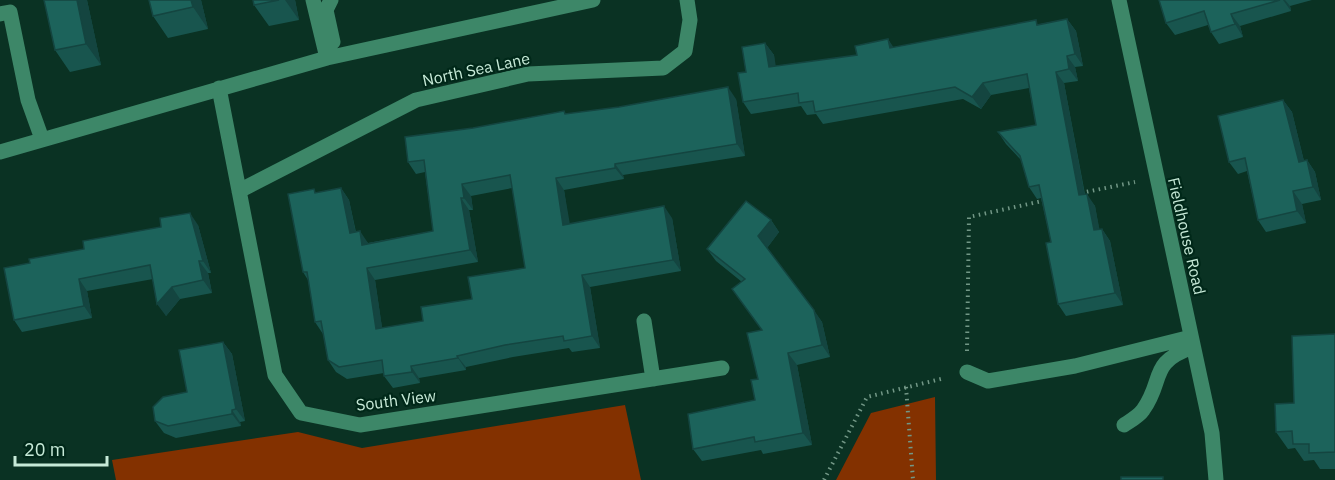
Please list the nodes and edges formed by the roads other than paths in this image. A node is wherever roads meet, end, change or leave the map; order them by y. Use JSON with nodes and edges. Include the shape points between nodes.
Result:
{"nodes":[{"id":1,"x":313,"y":0,"type":"edge"},
{"id":2,"x":331,"y":0,"type":"edge"},
{"id":3,"x":593,"y":0,"type":"edge"},
{"id":4,"x":687,"y":0,"type":"edge"},
{"id":5,"x":1119,"y":0,"type":"edge"},
{"id":6,"x":0,"y":14,"type":"edge"},
{"id":7,"x":332,"y":57,"type":"junction"},
{"id":8,"x":219,"y":88,"type":"junction"},
{"id":9,"x":42,"y":139,"type":"junction"},
{"id":10,"x":0,"y":152,"type":"edge"},
{"id":11,"x":239,"y":192,"type":"junction"},
{"id":12,"x":644,"y":321,"type":"dead end"},
{"id":13,"x":1192,"y":342,"type":"junction"},
{"id":14,"x":722,"y":368,"type":"dead end"},
{"id":15,"x":967,"y":372,"type":"road end"},
{"id":16,"x":653,"y":379,"type":"junction"},
{"id":17,"x":1125,"y":425,"type":"dead end"},
{"id":18,"x":1216,"y":480,"type":"edge"}],
"edges":[{"from":1,"to":7,"type":"street"},
{"from":2,"to":7,"type":"street","via":[[326,10]]},
{"from":3,"to":7,"type":"street"},
{"from":4,"to":11,"type":"street","name":"North Sea Lane","via":[[690,20],[685,51],[663,68],[528,74],[416,100]]},
{"from":5,"to":13,"type":"street","name":"Fieldhouse Road"},
{"from":6,"to":9,"type":"street","via":[[10,12],[28,100]]},
{"from":7,"to":8,"type":"street"},
{"from":8,"to":9,"type":"street"},
{"from":8,"to":11,"type":"street","name":"South View"},
{"from":9,"to":10,"type":"street"},
{"from":11,"to":16,"type":"street","name":"South View","via":[[274,375],[301,413],[360,425]]},
{"from":12,"to":16,"type":"street"},
{"from":13,"to":15,"type":"street","via":[[988,381]]},
{"from":13,"to":17,"type":"street","via":[[1163,364],[1143,411]]},
{"from":13,"to":18,"type":"street","name":"Fieldhouse Road","via":[[1212,433]]},
{"from":14,"to":16,"type":"street","name":"South View"}]}
